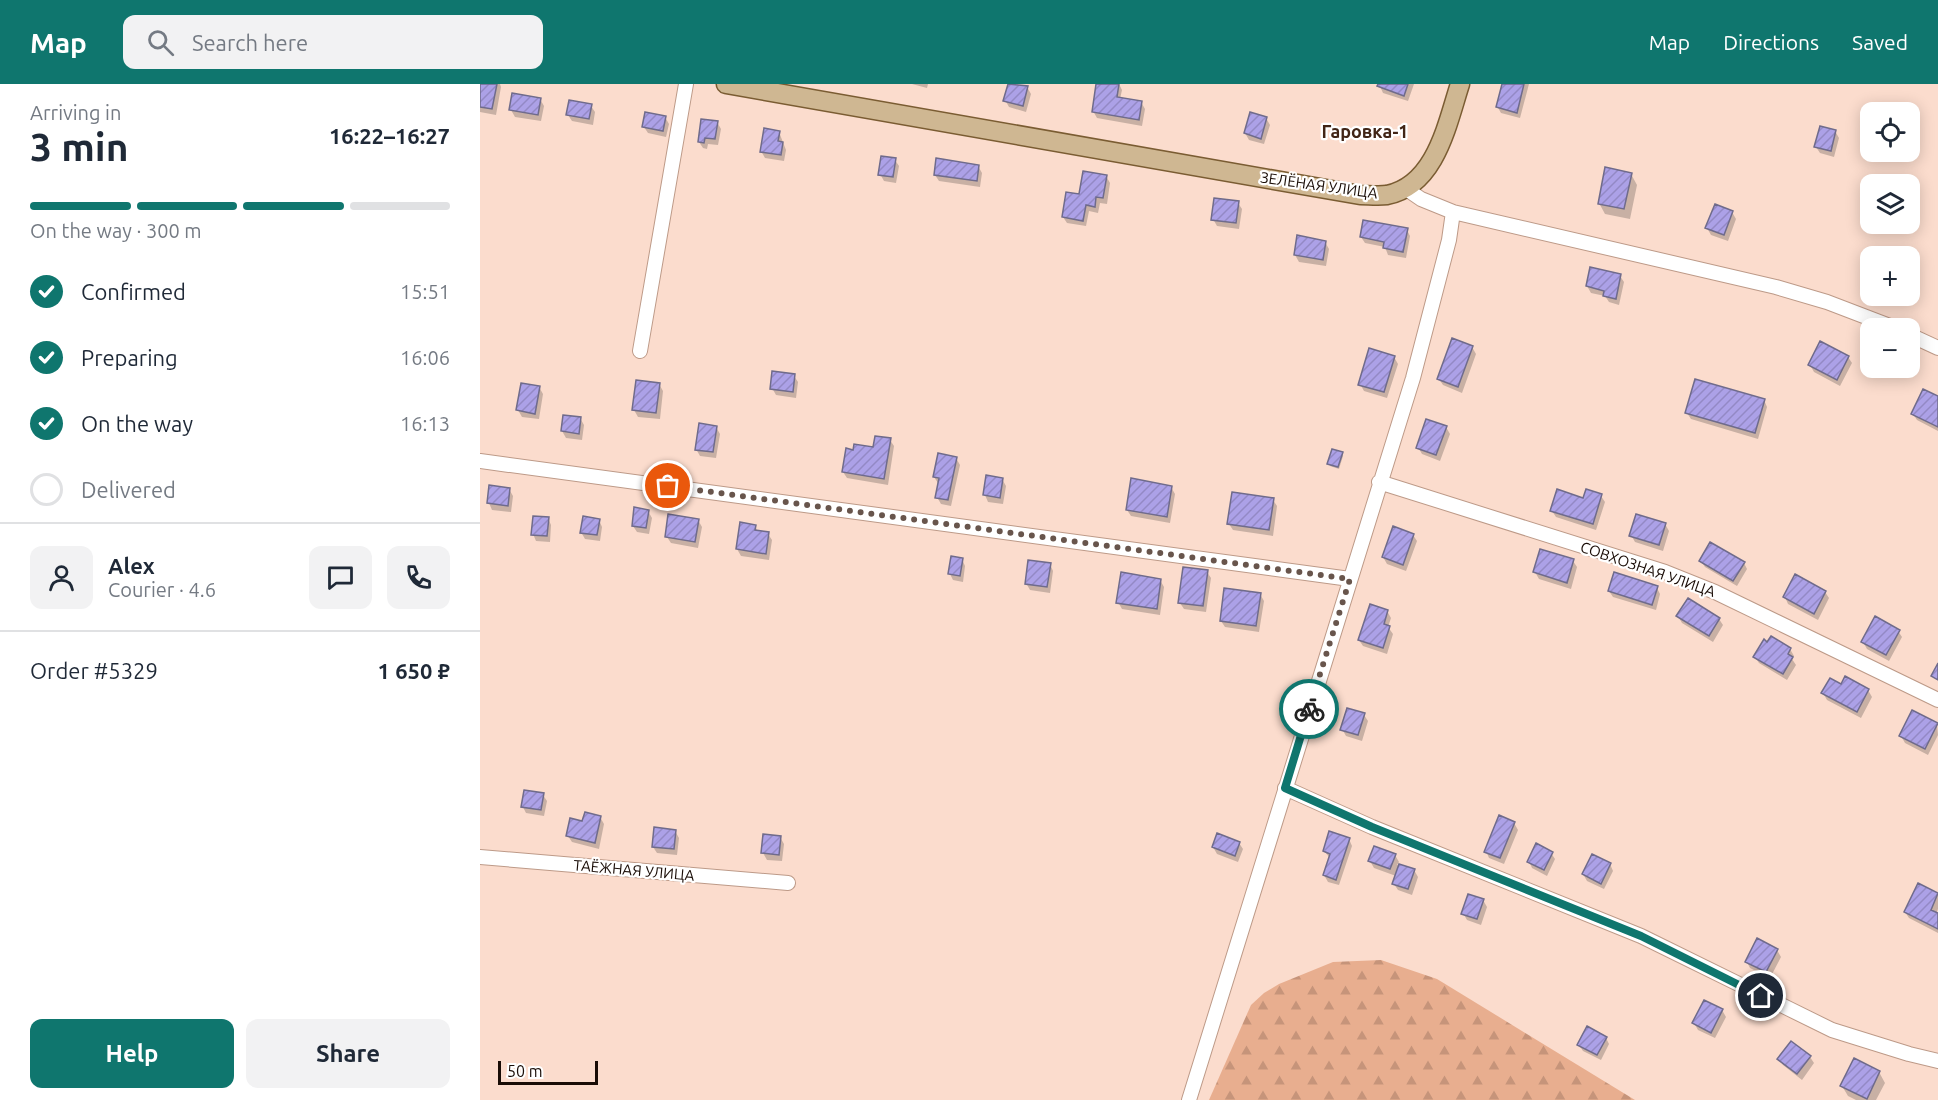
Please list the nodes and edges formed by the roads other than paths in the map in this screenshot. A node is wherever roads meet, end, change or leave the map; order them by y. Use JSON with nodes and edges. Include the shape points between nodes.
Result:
{"nodes":[{"id":1,"x":686,"y":84,"type":"edge"},
{"id":2,"x":726,"y":84,"type":"edge"},
{"id":3,"x":1460,"y":84,"type":"edge"},
{"id":4,"x":1405,"y":188,"type":"junction"},
{"id":5,"x":1453,"y":212,"type":"junction"},
{"id":6,"x":1869,"y":318,"type":"edge"},
{"id":7,"x":1920,"y":340,"type":"edge"},
{"id":8,"x":1938,"y":348,"type":"edge"},
{"id":9,"x":640,"y":351,"type":"dead end"},
{"id":10,"x":480,"y":461,"type":"edge"},
{"id":11,"x":1380,"y":482,"type":"junction"},
{"id":12,"x":1350,"y":579,"type":"junction"},
{"id":13,"x":1938,"y":700,"type":"edge"},
{"id":14,"x":1285,"y":788,"type":"junction"},
{"id":15,"x":480,"y":857,"type":"edge"},
{"id":16,"x":788,"y":883,"type":"dead end"},
{"id":17,"x":1938,"y":1061,"type":"edge"},
{"id":18,"x":1189,"y":1100,"type":"edge"}],
"edges":[{"from":1,"to":9,"type":"street"},
{"from":2,"to":4,"type":"main road","name":"ЗЕЛЁНАЯ УЛИЦА","via":[[1360,195],[1387,195]]},
{"from":3,"to":4,"type":"main road","via":[[1433,159],[1421,176]]},
{"from":4,"to":5,"type":"street"},
{"from":5,"to":6,"type":"street","via":[[1776,287]]},
{"from":5,"to":11,"type":"street","via":[[1435,297]]},
{"from":7,"to":8,"type":"street"},
{"from":10,"to":12,"type":"street"},
{"from":11,"to":12,"type":"street"},
{"from":11,"to":13,"type":"street","name":"СОВХОЗНАЯ УЛИЦА","via":[[1665,572],[1715,592]]},
{"from":12,"to":14,"type":"street"},
{"from":14,"to":17,"type":"street","via":[[1641,936],[1832,1030]]},
{"from":14,"to":18,"type":"street"},
{"from":15,"to":16,"type":"street","name":"ТАЁЖНАЯ УЛИЦА"}]}
